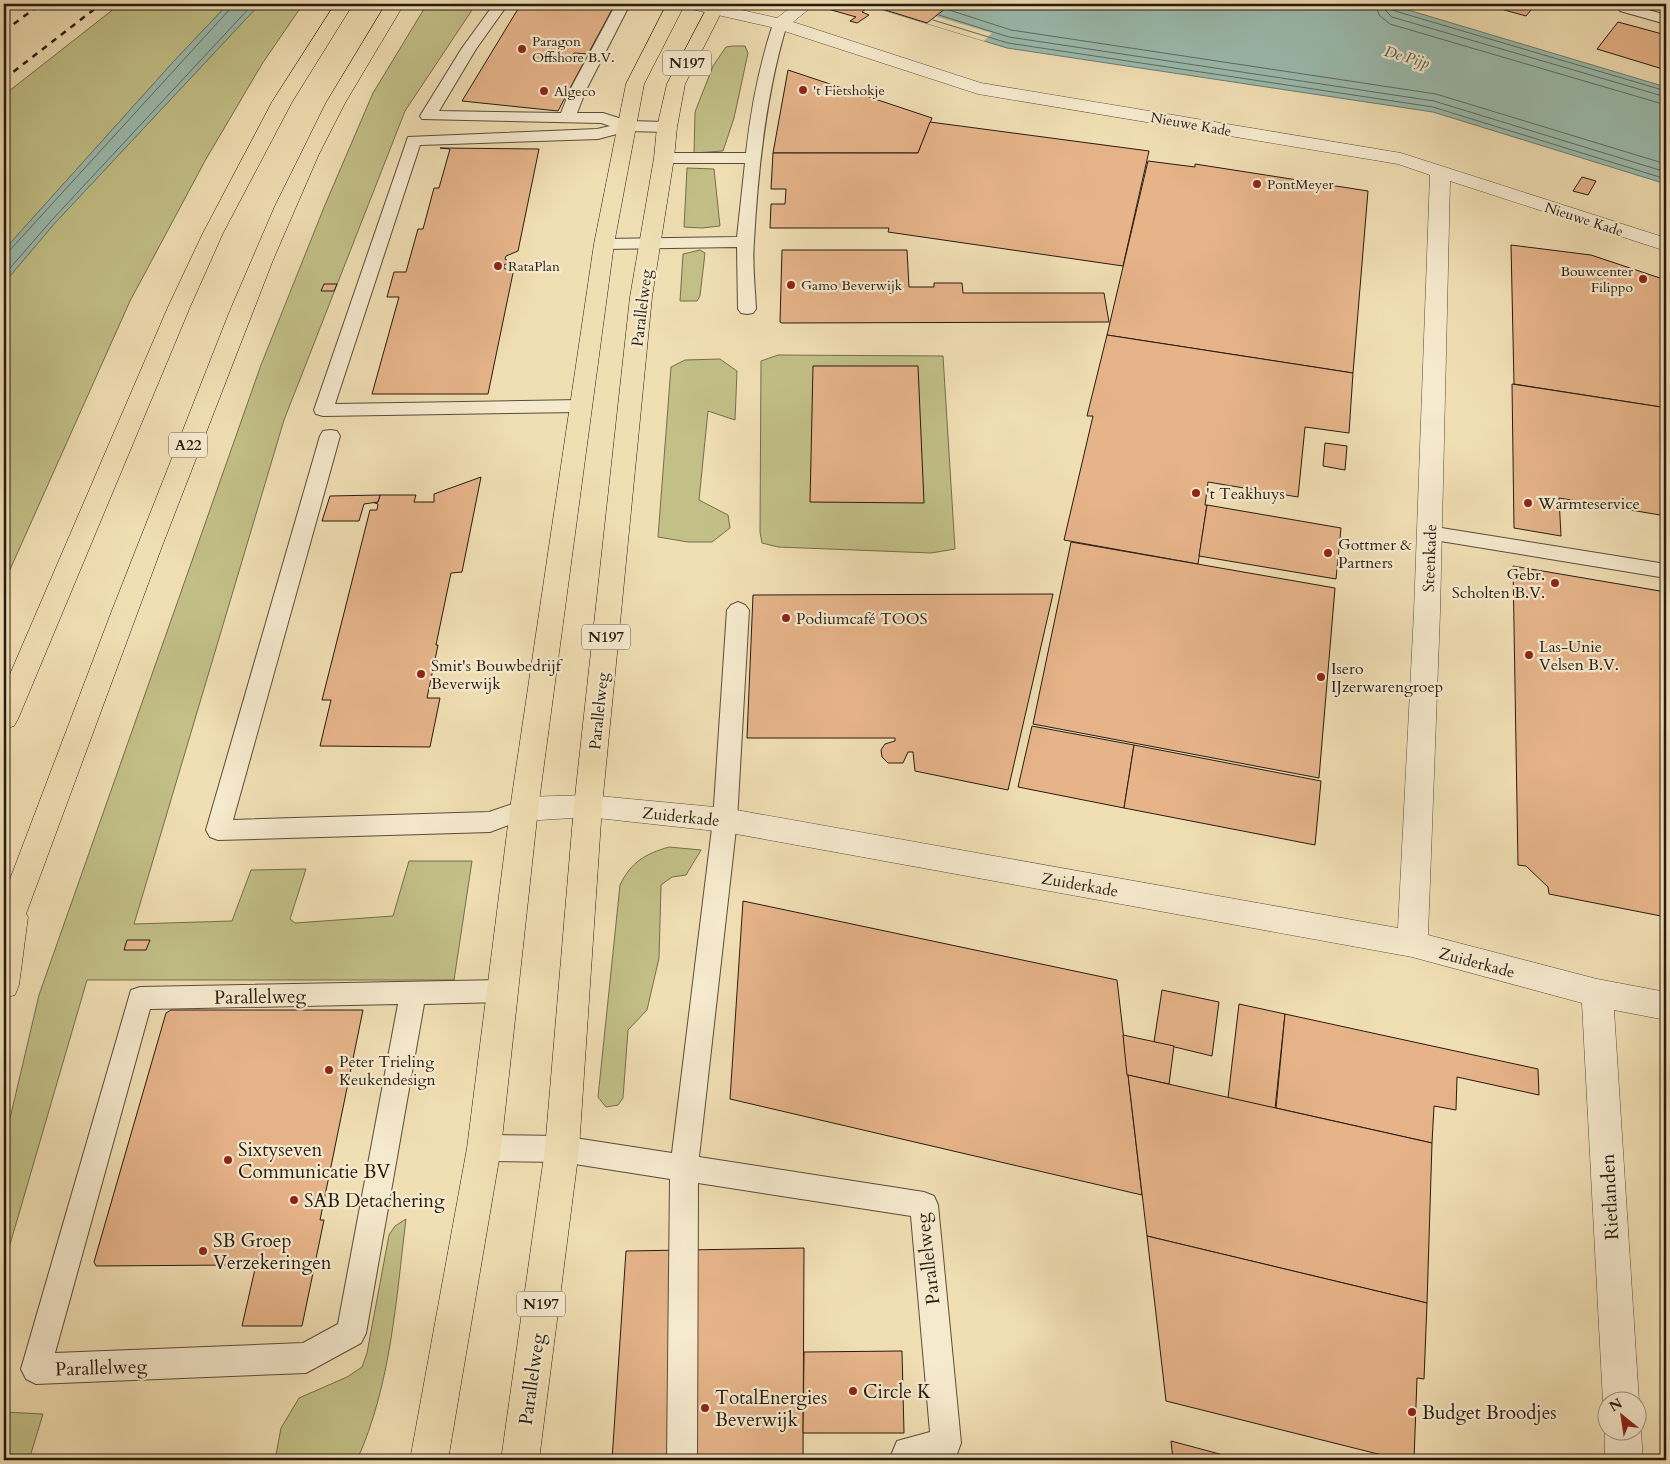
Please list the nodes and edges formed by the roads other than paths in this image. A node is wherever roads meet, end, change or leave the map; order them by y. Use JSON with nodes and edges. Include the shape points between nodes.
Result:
{"nodes":[{"id":1,"x":344,"y":4,"type":"edge"},
{"id":2,"x":395,"y":4,"type":"edge"},
{"id":3,"x":501,"y":4,"type":"edge"},
{"id":4,"x":623,"y":4,"type":"edge"},
{"id":5,"x":676,"y":4,"type":"edge"},
{"id":6,"x":692,"y":4,"type":"edge"},
{"id":7,"x":806,"y":4,"type":"edge"},
{"id":8,"x":1629,"y":4,"type":"edge"},
{"id":9,"x":716,"y":6,"type":"edge"},
{"id":10,"x":1666,"y":20,"type":"edge"},
{"id":11,"x":780,"y":24,"type":"junction"},
{"id":12,"x":567,"y":118,"type":"junction"},
{"id":13,"x":627,"y":126,"type":"junction"},
{"id":14,"x":667,"y":127,"type":"junction"},
{"id":15,"x":664,"y":158,"type":"junction"},
{"id":16,"x":754,"y":158,"type":"junction"},
{"id":17,"x":1440,"y":172,"type":"junction"},
{"id":18,"x":745,"y":242,"type":"junction"},
{"id":19,"x":604,"y":244,"type":"junction"},
{"id":20,"x":650,"y":244,"type":"junction"},
{"id":21,"x":1666,"y":245,"type":"edge"},
{"id":22,"x":747,"y":309,"type":"dead end"},
{"id":23,"x":580,"y":406,"type":"junction"},
{"id":24,"x":330,"y":436,"type":"dead end"},
{"id":25,"x":1429,"y":534,"type":"junction"},
{"id":26,"x":1666,"y":571,"type":"edge"},
{"id":27,"x":738,"y":610,"type":"dead end"},
{"id":28,"x":4,"y":720,"type":"edge"},
{"id":29,"x":588,"y":806,"type":"junction"},
{"id":30,"x":524,"y":809,"type":"junction"},
{"id":31,"x":725,"y":820,"type":"junction"},
{"id":32,"x":16,"y":903,"type":"junction"},
{"id":33,"x":4,"y":934,"type":"edge"},
{"id":34,"x":1412,"y":944,"type":"junction"},
{"id":35,"x":4,"y":985,"type":"edge"},
{"id":36,"x":502,"y":991,"type":"junction"},
{"id":37,"x":413,"y":993,"type":"junction"},
{"id":38,"x":1597,"y":993,"type":"junction"},
{"id":39,"x":1666,"y":1006,"type":"edge"},
{"id":40,"x":484,"y":1148,"type":"junction"},
{"id":41,"x":562,"y":1149,"type":"junction"},
{"id":42,"x":684,"y":1168,"type":"junction"},
{"id":43,"x":1620,"y":1392,"type":"edge"},
{"id":44,"x":1623,"y":1442,"type":"edge"},
{"id":45,"x":429,"y":1460,"type":"edge"},
{"id":46,"x":520,"y":1460,"type":"edge"},
{"id":47,"x":682,"y":1460,"type":"edge"},
{"id":48,"x":904,"y":1460,"type":"edge"},
{"id":49,"x":1624,"y":1460,"type":"edge"}],
"edges":[{"from":1,"to":28,"type":"main road","via":[[282,102],[214,232],[175,316]]},
{"from":2,"to":32,"type":"main road","number":"A22","via":[[328,116],[247,293]]},
{"from":3,"to":12,"type":"lane","via":[[469,48],[428,116]]},
{"from":4,"to":12,"type":"lane"},
{"from":5,"to":13,"type":"main road","number":"N197","via":[[635,84]]},
{"from":6,"to":9,"type":"street"},
{"from":7,"to":11,"type":"street"},
{"from":8,"to":10,"type":"lane","via":[[1625,8]]},
{"from":9,"to":11,"type":"street","name":"Nieuwe Kade"},
{"from":9,"to":14,"type":"main road","name":"Parallelweg","number":"N197","via":[[676,84]]},
{"from":11,"to":16,"type":"lane","via":[[770,52],[761,97]]},
{"from":11,"to":17,"type":"street","name":"Nieuwe Kade","via":[[978,88],[1401,159]]},
{"from":12,"to":13,"type":"lane","via":[[603,118]]},
{"from":13,"to":14,"type":"lane"},
{"from":13,"to":19,"type":"main road","number":"N197"},
{"from":13,"to":23,"type":"lane","via":[[598,134],[414,140],[323,410]]},
{"from":14,"to":15,"type":"main road","name":"Parallelweg","number":"N197"},
{"from":15,"to":16,"type":"lane"},
{"from":15,"to":20,"type":"main road","name":"Parallelweg","number":"N197"},
{"from":16,"to":18,"type":"lane"},
{"from":17,"to":21,"type":"street","name":"Nieuwe Kade"},
{"from":17,"to":25,"type":"street","name":"Steenkade"},
{"from":18,"to":20,"type":"lane"},
{"from":18,"to":22,"type":"lane"},
{"from":19,"to":20,"type":"lane"},
{"from":19,"to":23,"type":"main road","number":"N197"},
{"from":20,"to":29,"type":"main road","name":"Parallelweg","number":"N197"},
{"from":23,"to":30,"type":"main road","number":"N197"},
{"from":24,"to":30,"type":"lane","name":"Zuiderkade","via":[[218,830],[490,822]]},
{"from":25,"to":26,"type":"lane"},
{"from":25,"to":34,"type":"street","name":"Steenkade"},
{"from":27,"to":31,"type":"lane"},
{"from":29,"to":30,"type":"street","name":"Zuiderkade"},
{"from":29,"to":31,"type":"street","name":"Zuiderkade"},
{"from":29,"to":41,"type":"main road","name":"Parallelweg","number":"N197"},
{"from":30,"to":36,"type":"main road","number":"N197"},
{"from":31,"to":34,"type":"street","name":"Zuiderkade"},
{"from":31,"to":42,"type":"lane"},
{"from":32,"to":33,"type":"main road","number":"A22"},
{"from":32,"to":35,"type":"main road","number":"A22"},
{"from":34,"to":38,"type":"street","name":"Zuiderkade"},
{"from":36,"to":37,"type":"lane","name":"Parallelweg"},
{"from":36,"to":40,"type":"main road","number":"N197"},
{"from":37,"to":37,"type":"lane","name":"Parallelweg","via":[[140,998],[36,1369],[306,1358],[351,1333]]},
{"from":38,"to":39,"type":"street","name":"Zuiderkade"},
{"from":38,"to":43,"type":"street","name":"Rietlanden"},
{"from":40,"to":41,"type":"lane","name":"Parallelweg"},
{"from":40,"to":45,"type":"main road","number":"N197"},
{"from":41,"to":42,"type":"lane","name":"Parallelweg"},
{"from":41,"to":46,"type":"main road","name":"Parallelweg","number":"N197"},
{"from":42,"to":47,"type":"lane"},
{"from":42,"to":48,"type":"lane","name":"Parallelweg","via":[[924,1205],[946,1443],[908,1452]]},
{"from":44,"to":49,"type":"street"}]}
